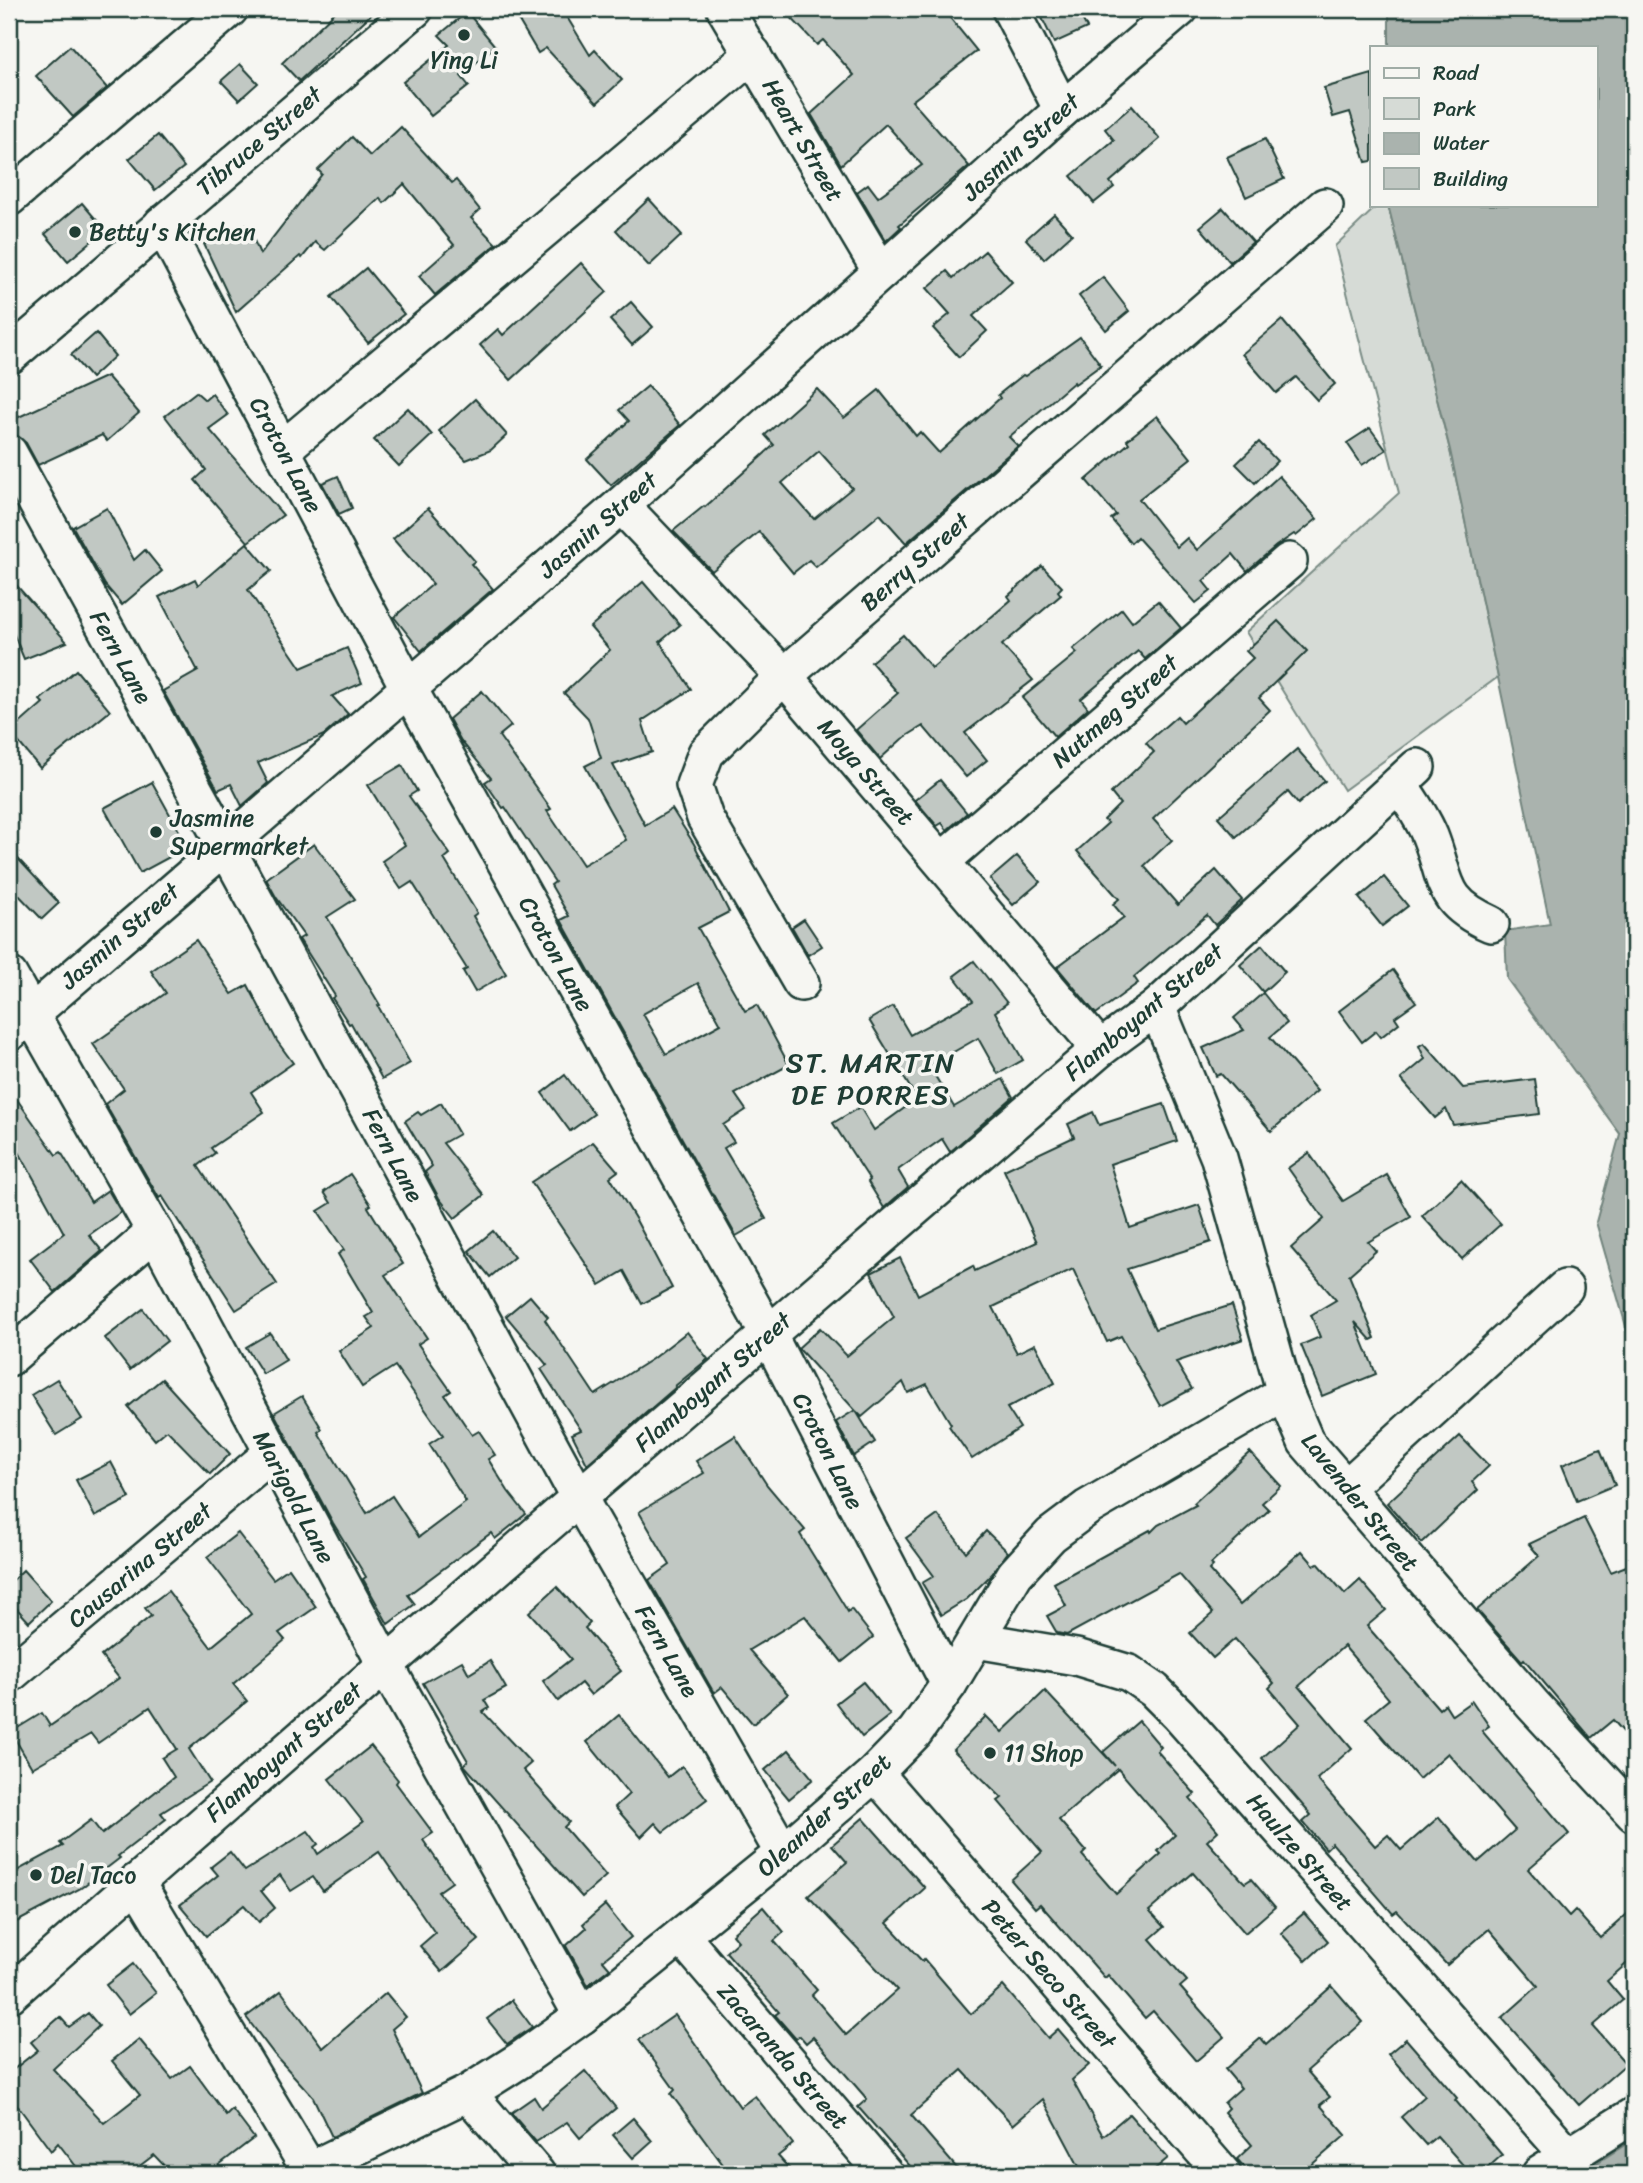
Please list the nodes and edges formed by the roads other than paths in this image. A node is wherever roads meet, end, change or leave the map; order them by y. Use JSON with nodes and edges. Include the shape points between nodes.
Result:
{"nodes":[{"id":1,"x":230,"y":9,"type":"edge"},
{"id":2,"x":415,"y":9,"type":"edge"},
{"id":3,"x":725,"y":9,"type":"edge"},
{"id":4,"x":1010,"y":9,"type":"edge"},
{"id":5,"x":1180,"y":9,"type":"edge"},
{"id":6,"x":753,"y":54,"type":"junction"},
{"id":7,"x":1062,"y":110,"type":"junction"},
{"id":8,"x":9,"y":198,"type":"edge"},
{"id":9,"x":1325,"y":206,"type":"dead end"},
{"id":10,"x":162,"y":224,"type":"junction"},
{"id":11,"x":881,"y":272,"type":"junction"},
{"id":12,"x":9,"y":356,"type":"edge"},
{"id":13,"x":283,"y":449,"type":"junction"},
{"id":14,"x":9,"y":453,"type":"edge"},
{"id":15,"x":621,"y":505,"type":"junction"},
{"id":16,"x":1289,"y":561,"type":"dead end"},
{"id":17,"x":784,"y":676,"type":"junction"},
{"id":18,"x":409,"y":689,"type":"junction"},
{"id":19,"x":225,"y":845,"type":"junction"},
{"id":20,"x":942,"y":861,"type":"junction"},
{"id":21,"x":1491,"y":924,"type":"dead end"},
{"id":22,"x":9,"y":975,"type":"edge"},
{"id":23,"x":802,"y":983,"type":"dead end"},
{"id":24,"x":1157,"y":1007,"type":"junction"},
{"id":25,"x":20,"y":1023,"type":"edge"},
{"id":26,"x":1100,"y":1049,"type":"junction"},
{"id":27,"x":155,"y":1233,"type":"junction"},
{"id":28,"x":1565,"y":1288,"type":"dead end"},
{"id":29,"x":768,"y":1334,"type":"junction"},
{"id":30,"x":9,"y":1358,"type":"edge"},
{"id":31,"x":1285,"y":1393,"type":"junction"},
{"id":32,"x":271,"y":1454,"type":"junction"},
{"id":33,"x":1346,"y":1488,"type":"junction"},
{"id":34,"x":579,"y":1498,"type":"junction"},
{"id":35,"x":975,"y":1640,"type":"junction"},
{"id":36,"x":385,"y":1664,"type":"junction"},
{"id":37,"x":9,"y":1675,"type":"edge"},
{"id":38,"x":949,"y":1684,"type":"junction"},
{"id":39,"x":875,"y":1773,"type":"junction"},
{"id":40,"x":1634,"y":1814,"type":"edge"},
{"id":41,"x":783,"y":1853,"type":"junction"},
{"id":42,"x":136,"y":1882,"type":"junction"},
{"id":43,"x":682,"y":1937,"type":"junction"},
{"id":44,"x":9,"y":1995,"type":"edge"},
{"id":45,"x":582,"y":2016,"type":"junction"},
{"id":46,"x":468,"y":2092,"type":"junction"},
{"id":47,"x":1634,"y":2115,"type":"edge"},
{"id":48,"x":1554,"y":2165,"type":"edge"},
{"id":49,"x":305,"y":2172,"type":"edge"},
{"id":50,"x":537,"y":2174,"type":"edge"},
{"id":51,"x":885,"y":2174,"type":"edge"},
{"id":52,"x":1223,"y":2174,"type":"edge"}],
"edges":[{"from":1,"to":8,"type":"street"},
{"from":2,"to":10,"type":"street","name":"Tibruce Street"},
{"from":3,"to":6,"type":"street","name":"Heart Street"},
{"from":4,"to":7,"type":"street"},
{"from":5,"to":7,"type":"street","name":"Jasmin Street"},
{"from":6,"to":11,"type":"street","name":"Heart Street"},
{"from":6,"to":13,"type":"street"},
{"from":7,"to":11,"type":"street","name":"Jasmin Street"},
{"from":9,"to":17,"type":"street","name":"Berry Street"},
{"from":10,"to":12,"type":"street","name":"Tibruce Street"},
{"from":10,"to":13,"type":"street","name":"Croton Lane"},
{"from":11,"to":15,"type":"street","name":"Jasmin Street"},
{"from":13,"to":18,"type":"street","name":"Croton Lane"},
{"from":14,"to":19,"type":"street","name":"Fern Lane"},
{"from":15,"to":17,"type":"street","name":"Moya Street"},
{"from":15,"to":18,"type":"street","name":"Jasmin Street"},
{"from":16,"to":20,"type":"street","name":"Nutmeg Street"},
{"from":17,"to":20,"type":"street","name":"Moya Street"},
{"from":17,"to":23,"type":"street","name":"Berry Street","via":[[706,752],[694,785],[705,818]]},
{"from":18,"to":19,"type":"street","name":"Jasmin Street"},
{"from":18,"to":29,"type":"street","name":"Croton Lane"},
{"from":19,"to":25,"type":"street","name":"Jasmin Street"},
{"from":19,"to":34,"type":"street","name":"Fern Lane"},
{"from":20,"to":26,"type":"street","name":"Moya Street"},
{"from":21,"to":24,"type":"street","name":"Flamboyant Street","via":[[1468,914],[1452,898],[1408,776]]},
{"from":22,"to":25,"type":"street","name":"Marigold Lane"},
{"from":24,"to":26,"type":"street","name":"Flamboyant Street"},
{"from":24,"to":31,"type":"street","name":"Lavender Street","via":[[1219,1158]]},
{"from":25,"to":27,"type":"street","name":"Marigold Lane"},
{"from":26,"to":29,"type":"street","name":"Flamboyant Street"},
{"from":27,"to":30,"type":"street"},
{"from":27,"to":32,"type":"street","name":"Marigold Lane"},
{"from":28,"to":33,"type":"street"},
{"from":29,"to":34,"type":"street","name":"Flamboyant Street"},
{"from":29,"to":38,"type":"street","name":"Croton Lane"},
{"from":31,"to":33,"type":"street","name":"Lavender Street","via":[[1306,1442]]},
{"from":31,"to":35,"type":"street","name":"Oleander Street","via":[[1087,1508],[1051,1535],[1015,1574]]},
{"from":32,"to":36,"type":"street","name":"Marigold Lane"},
{"from":32,"to":37,"type":"street","name":"Causarina Street"},
{"from":33,"to":40,"type":"street","name":"Lavender Street","via":[[1533,1705]]},
{"from":34,"to":36,"type":"street","name":"Flamboyant Street"},
{"from":34,"to":41,"type":"street","name":"Fern Lane"},
{"from":35,"to":38,"type":"street","name":"Oleander Street"},
{"from":35,"to":48,"type":"street","name":"Haulze Street","via":[[1076,1657],[1129,1673],[1154,1690]]},
{"from":36,"to":42,"type":"street","name":"Flamboyant Street"},
{"from":36,"to":45,"type":"street","name":"Marigold Lane"},
{"from":38,"to":39,"type":"street","name":"Oleander Street","via":[[915,1732]]},
{"from":39,"to":41,"type":"street","name":"Oleander Street"},
{"from":39,"to":52,"type":"street","name":"Peter Seco Street"},
{"from":41,"to":43,"type":"street","name":"Oleander Street"},
{"from":42,"to":44,"type":"street","name":"Flamboyant Street"},
{"from":42,"to":49,"type":"street"},
{"from":43,"to":45,"type":"street","name":"Oleander Street"},
{"from":43,"to":51,"type":"street","name":"Zacaranda Street"},
{"from":45,"to":46,"type":"street","name":"Oleander Street"},
{"from":46,"to":49,"type":"street","name":"Oleander Street"},
{"from":46,"to":50,"type":"street"},
{"from":47,"to":48,"type":"street"}]}
